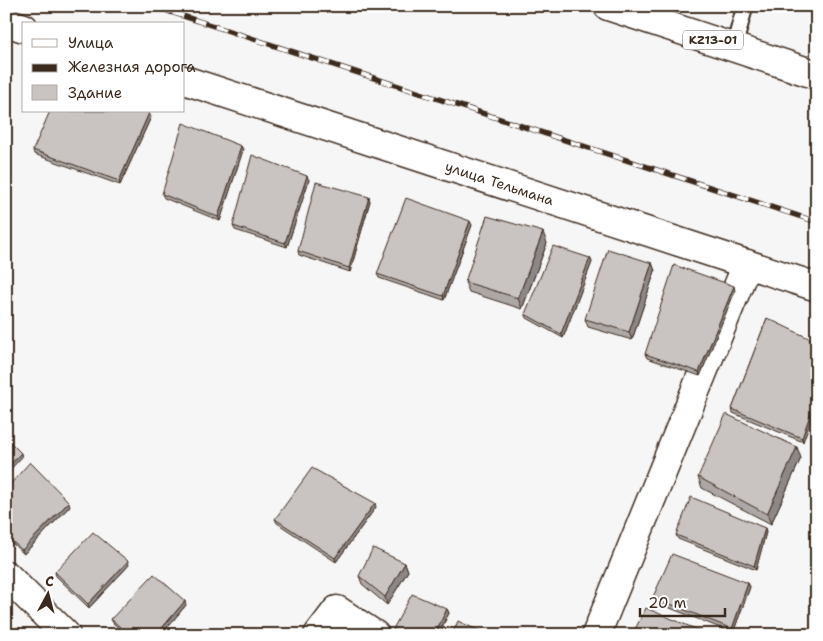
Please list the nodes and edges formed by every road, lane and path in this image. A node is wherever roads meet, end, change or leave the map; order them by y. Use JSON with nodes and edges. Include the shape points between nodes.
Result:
{"nodes":[{"id":1,"x":608,"y":6,"type":"edge"},
{"id":2,"x":745,"y":6,"type":"edge"},
{"id":3,"x":6,"y":22,"type":"edge"},
{"id":4,"x":22,"y":27,"type":"edge"},
{"id":5,"x":734,"y":47,"type":"junction"},
{"id":6,"x":817,"y":74,"type":"edge"},
{"id":7,"x":185,"y":80,"type":"edge"},
{"id":8,"x":747,"y":264,"type":"junction"},
{"id":9,"x":817,"y":287,"type":"edge"},
{"id":10,"x":6,"y":575,"type":"edge"},
{"id":11,"x":66,"y":635,"type":"edge"},
{"id":12,"x":318,"y":635,"type":"edge"},
{"id":13,"x":375,"y":635,"type":"edge"},
{"id":14,"x":596,"y":635,"type":"edge"}],
"edges":[{"from":1,"to":5,"type":"street","number":"KZ13-01"},
{"from":2,"to":5,"type":"lane"},
{"from":3,"to":4,"type":"street"},
{"from":5,"to":6,"type":"street","number":"KZ13-01"},
{"from":7,"to":8,"type":"street","name":"улица Тельмана"},
{"from":8,"to":9,"type":"street","name":"улица Тельмана"},
{"from":8,"to":14,"type":"street"},
{"from":10,"to":11,"type":"street"},
{"from":12,"to":13,"type":"street","via":[[337,610]]}]}
